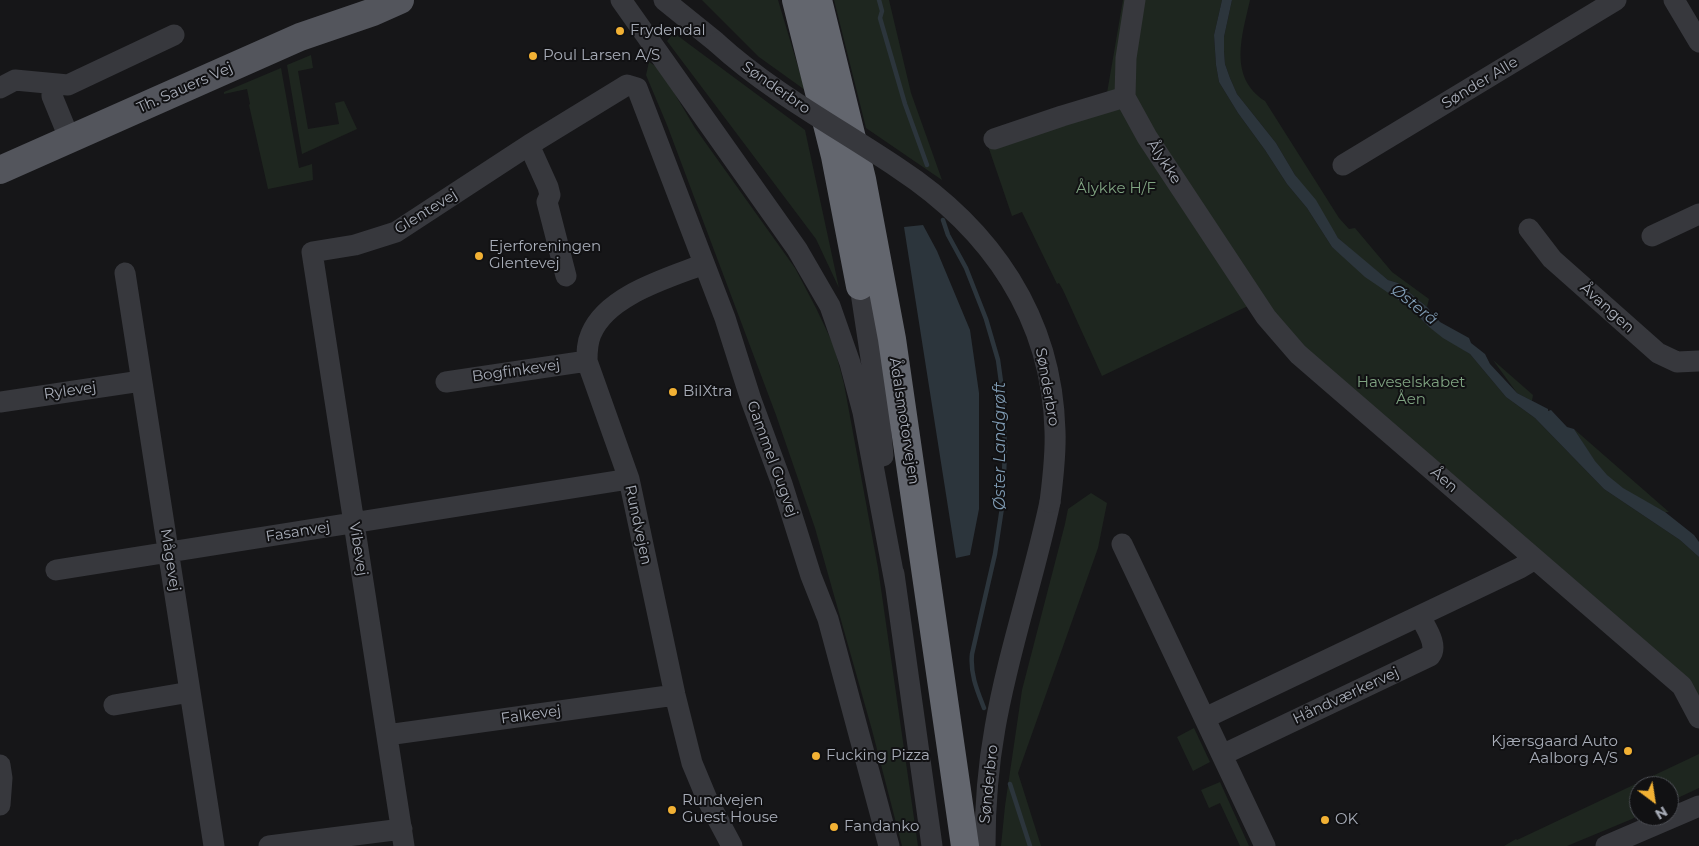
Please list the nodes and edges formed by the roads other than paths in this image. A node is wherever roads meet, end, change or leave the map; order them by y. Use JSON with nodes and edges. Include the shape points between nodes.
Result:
{"nodes":[{"id":1,"x":358,"y":0,"type":"edge"},
{"id":2,"x":400,"y":0,"type":"edge"},
{"id":3,"x":621,"y":0,"type":"edge"},
{"id":4,"x":664,"y":0,"type":"edge"},
{"id":5,"x":671,"y":0,"type":"edge"},
{"id":6,"x":796,"y":0,"type":"edge"},
{"id":7,"x":818,"y":0,"type":"edge"},
{"id":8,"x":1135,"y":0,"type":"edge"},
{"id":9,"x":1616,"y":0,"type":"edge"},
{"id":10,"x":1674,"y":0,"type":"edge"},
{"id":11,"x":174,"y":35,"type":"dead end"},
{"id":12,"x":300,"y":37,"type":"junction"},
{"id":13,"x":1699,"y":42,"type":"edge"},
{"id":14,"x":716,"y":43,"type":"junction"},
{"id":15,"x":52,"y":84,"type":"junction"},
{"id":16,"x":627,"y":85,"type":"joint"},
{"id":17,"x":0,"y":88,"type":"edge"},
{"id":18,"x":1125,"y":97,"type":"junction"},
{"id":19,"x":994,"y":139,"type":"dead end"},
{"id":20,"x":70,"y":140,"type":"junction"},
{"id":21,"x":529,"y":145,"type":"junction"},
{"id":22,"x":1343,"y":165,"type":"dead end"},
{"id":23,"x":0,"y":170,"type":"edge"},
{"id":24,"x":1699,"y":214,"type":"edge"},
{"id":25,"x":1206,"y":226,"type":"joint"},
{"id":26,"x":1529,"y":229,"type":"dead end"},
{"id":27,"x":1652,"y":236,"type":"dead end"},
{"id":28,"x":312,"y":252,"type":"joint"},
{"id":29,"x":704,"y":264,"type":"junction"},
{"id":30,"x":125,"y":274,"type":"dead end"},
{"id":31,"x":566,"y":276,"type":"dead end"},
{"id":32,"x":860,"y":286,"type":"joint"},
{"id":33,"x":1699,"y":360,"type":"edge"},
{"id":34,"x":587,"y":361,"type":"junction"},
{"id":35,"x":141,"y":381,"type":"junction"},
{"id":36,"x":446,"y":382,"type":"dead end"},
{"id":37,"x":0,"y":402,"type":"edge"},
{"id":38,"x":629,"y":480,"type":"junction"},
{"id":39,"x":354,"y":523,"type":"junction"},
{"id":40,"x":1122,"y":544,"type":"dead end"},
{"id":41,"x":169,"y":552,"type":"junction"},
{"id":42,"x":1535,"y":559,"type":"junction"},
{"id":43,"x":56,"y":570,"type":"dead end"},
{"id":44,"x":896,"y":588,"type":"junction"},
{"id":45,"x":1420,"y":616,"type":"junction"},
{"id":46,"x":190,"y":692,"type":"junction"},
{"id":47,"x":675,"y":696,"type":"junction"},
{"id":48,"x":114,"y":705,"type":"dead end"},
{"id":49,"x":1205,"y":718,"type":"junction"},
{"id":50,"x":1699,"y":718,"type":"edge"},
{"id":51,"x":387,"y":735,"type":"junction"},
{"id":52,"x":1222,"y":755,"type":"junction"},
{"id":53,"x":0,"y":765,"type":"edge"},
{"id":54,"x":0,"y":805,"type":"edge"},
{"id":55,"x":1699,"y":806,"type":"edge"},
{"id":56,"x":403,"y":837,"type":"edge"},
{"id":57,"x":214,"y":846,"type":"edge"},
{"id":58,"x":269,"y":846,"type":"edge"},
{"id":59,"x":732,"y":846,"type":"edge"},
{"id":60,"x":889,"y":846,"type":"edge"},
{"id":61,"x":932,"y":846,"type":"edge"},
{"id":62,"x":965,"y":846,"type":"edge"},
{"id":63,"x":985,"y":846,"type":"edge"},
{"id":64,"x":1265,"y":846,"type":"edge"},
{"id":65,"x":1606,"y":846,"type":"edge"}],
"edges":[{"from":1,"to":12,"type":"main road","name":"Th. Sauers Vej"},
{"from":2,"to":12,"type":"main road","name":"Th. Sauers Vej"},
{"from":3,"to":44,"type":"street","via":[[797,249],[830,306],[863,412]]},
{"from":4,"to":14,"type":"street"},
{"from":5,"to":14,"type":"street","name":"Sønderbro"},
{"from":6,"to":32,"type":"highway","via":[[835,156]]},
{"from":7,"to":62,"type":"highway","name":"Ådalsmotorvejen","via":[[862,180],[892,339]]},
{"from":8,"to":18,"type":"street","via":[[1126,58]]},
{"from":9,"to":22,"type":"street","name":"Sønder Alle"},
{"from":10,"to":13,"type":"street"},
{"from":11,"to":15,"type":"street","via":[[68,86]]},
{"from":12,"to":20,"type":"main road","name":"Th. Sauers Vej"},
{"from":14,"to":63,"type":"street","name":"Sønderbro","bridge":true,"via":[[794,102],[899,168],[954,211],[986,245],[1014,287],[1040,342],[1053,404],[1055,464],[1039,554],[995,729]]},
{"from":15,"to":17,"type":"street","via":[[15,80]]},
{"from":15,"to":20,"type":"street","via":[[52,96]]},
{"from":16,"to":21,"type":"street","name":"Glentevej"},
{"from":16,"to":29,"type":"street","name":"Gammel Gugvej","via":[[637,88]]},
{"from":18,"to":19,"type":"street"},
{"from":18,"to":25,"type":"street","name":"Ålykke","via":[[1147,137]]},
{"from":20,"to":23,"type":"main road","name":"Th. Sauers Vej"},
{"from":21,"to":28,"type":"street","name":"Glentevej","via":[[396,232],[355,246]]},
{"from":21,"to":31,"type":"street","via":[[548,187],[550,195],[547,202]]},
{"from":24,"to":27,"type":"street"},
{"from":25,"to":42,"type":"street","name":"Åen","via":[[1266,317],[1298,354]]},
{"from":26,"to":33,"type":"street","name":"Åvangen","via":[[1552,259],[1658,353],[1677,362]]},
{"from":28,"to":39,"type":"street","name":"Vibevej"},
{"from":29,"to":34,"type":"street","name":"Rundvejen","via":[[646,287],[609,309],[591,334]]},
{"from":29,"to":60,"type":"street","name":"Gammel Gugvej","via":[[828,619]]},
{"from":30,"to":35,"type":"street","name":"Mågevej"},
{"from":32,"to":44,"type":"street","via":[[879,411]]},
{"from":34,"to":36,"type":"street","name":"Bogfinkevej"},
{"from":34,"to":38,"type":"street","name":"Rundvejen"},
{"from":35,"to":37,"type":"street","name":"Rylevej"},
{"from":35,"to":41,"type":"street","name":"Mågevej"},
{"from":38,"to":39,"type":"street","name":"Fasanvej"},
{"from":38,"to":47,"type":"street","name":"Rundvejen"},
{"from":39,"to":41,"type":"street","name":"Fasanvej"},
{"from":39,"to":51,"type":"street","name":"Vibevej"},
{"from":40,"to":49,"type":"street"},
{"from":41,"to":43,"type":"street","name":"Fasanvej"},
{"from":41,"to":46,"type":"street","name":"Mågevej"},
{"from":42,"to":45,"type":"street"},
{"from":42,"to":50,"type":"street","name":"Åen","via":[[1682,686]]},
{"from":44,"to":61,"type":"street"},
{"from":45,"to":49,"type":"street"},
{"from":45,"to":52,"type":"street","name":"Håndværkervej","via":[[1434,646],[1430,656]]},
{"from":46,"to":48,"type":"street"},
{"from":46,"to":57,"type":"street","name":"Mågevej"},
{"from":47,"to":51,"type":"street","name":"Falkevej"},
{"from":47,"to":59,"type":"street","name":"Rundvejen","via":[[692,763]]},
{"from":49,"to":52,"type":"street"},
{"from":51,"to":56,"type":"street","name":"Vibevej"},
{"from":52,"to":64,"type":"street"},
{"from":53,"to":54,"type":"street"},
{"from":55,"to":65,"type":"street"},
{"from":56,"to":58,"type":"street"}]}
